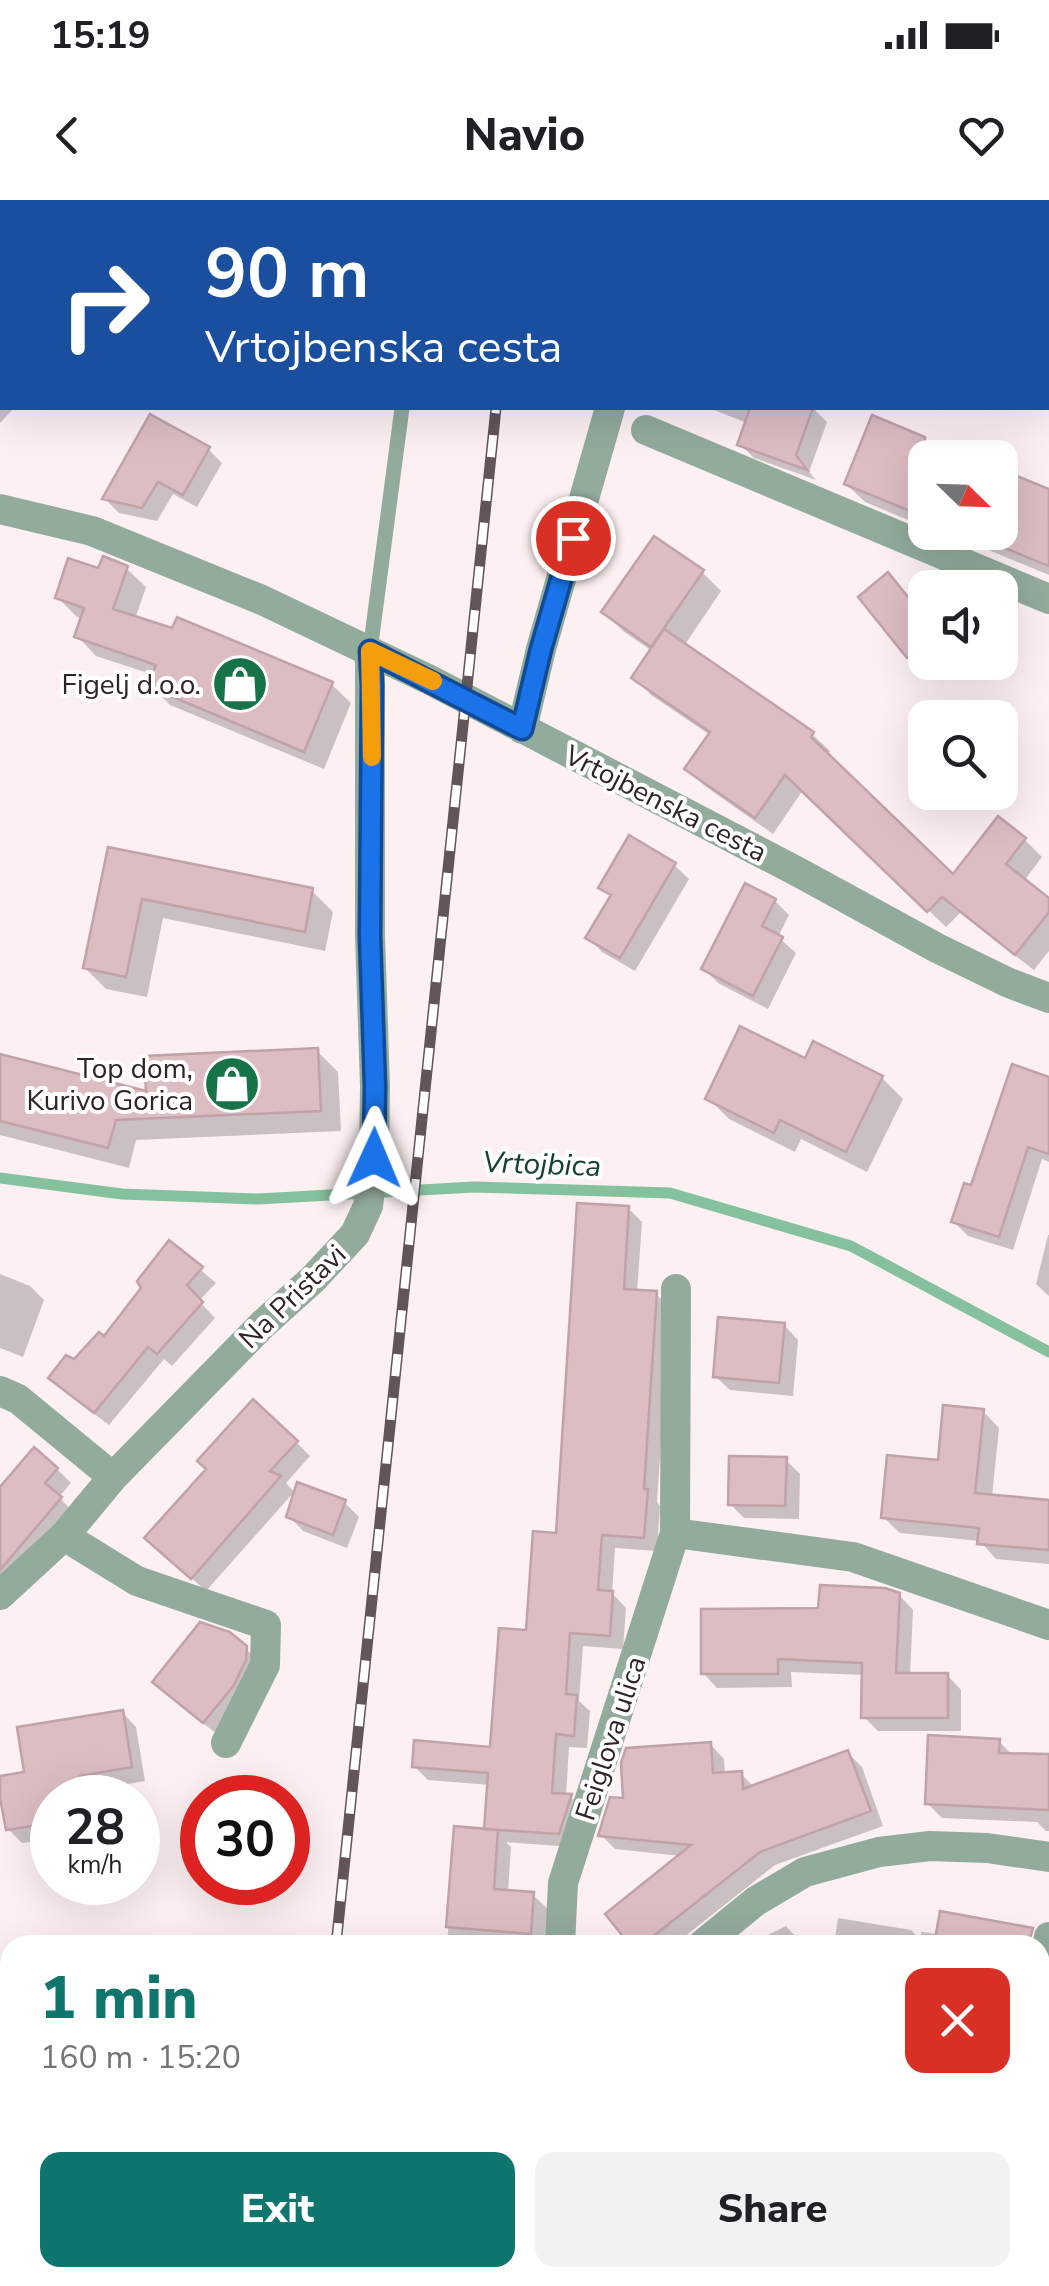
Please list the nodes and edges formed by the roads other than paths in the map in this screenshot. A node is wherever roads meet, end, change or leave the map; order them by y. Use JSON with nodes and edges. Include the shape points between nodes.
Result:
{"nodes":[{"id":1,"x":402,"y":410,"type":"edge"},
{"id":2,"x":609,"y":410,"type":"edge"},
{"id":3,"x":646,"y":430,"type":"dead end"},
{"id":4,"x":0,"y":508,"type":"edge"},
{"id":5,"x":1049,"y":599,"type":"edge"},
{"id":6,"x":370,"y":651,"type":"junction"},
{"id":7,"x":522,"y":729,"type":"junction"},
{"id":8,"x":1049,"y":998,"type":"edge"},
{"id":9,"x":676,"y":1289,"type":"dead end"},
{"id":10,"x":0,"y":1391,"type":"edge"},
{"id":11,"x":113,"y":1477,"type":"junction"},
{"id":12,"x":675,"y":1533,"type":"junction"},
{"id":13,"x":64,"y":1536,"type":"junction"},
{"id":14,"x":0,"y":1595,"type":"edge"},
{"id":15,"x":1049,"y":1625,"type":"edge"},
{"id":16,"x":226,"y":1743,"type":"dead end"},
{"id":17,"x":1049,"y":1858,"type":"edge"},
{"id":18,"x":560,"y":1935,"type":"edge"},
{"id":19,"x":714,"y":1935,"type":"edge"}],
"edges":[{"from":1,"to":6,"type":"lane"},
{"from":2,"to":7,"type":"street"},
{"from":3,"to":5,"type":"street"},
{"from":4,"to":6,"type":"street","name":"Vrtojbenska cesta","via":[[92,531]]},
{"from":6,"to":7,"type":"street","name":"Vrtojbenska cesta"},
{"from":6,"to":11,"type":"street","name":"Na Pristavi","via":[[375,1086],[368,1206],[356,1234]]},
{"from":7,"to":8,"type":"street","name":"Vrtojbenska cesta","via":[[937,948]]},
{"from":9,"to":12,"type":"street","name":"Feiglova ulica"},
{"from":10,"to":11,"type":"street"},
{"from":11,"to":13,"type":"street","name":"Na Pristavi"},
{"from":12,"to":15,"type":"street","via":[[854,1557]]},
{"from":12,"to":18,"type":"street","name":"Feiglova ulica","via":[[563,1884]]},
{"from":13,"to":14,"type":"street","name":"Na Pristavi"},
{"from":13,"to":16,"type":"street","via":[[137,1580],[266,1625],[264,1665]]},
{"from":17,"to":19,"type":"street","via":[[987,1848],[879,1852],[805,1872]]}]}
